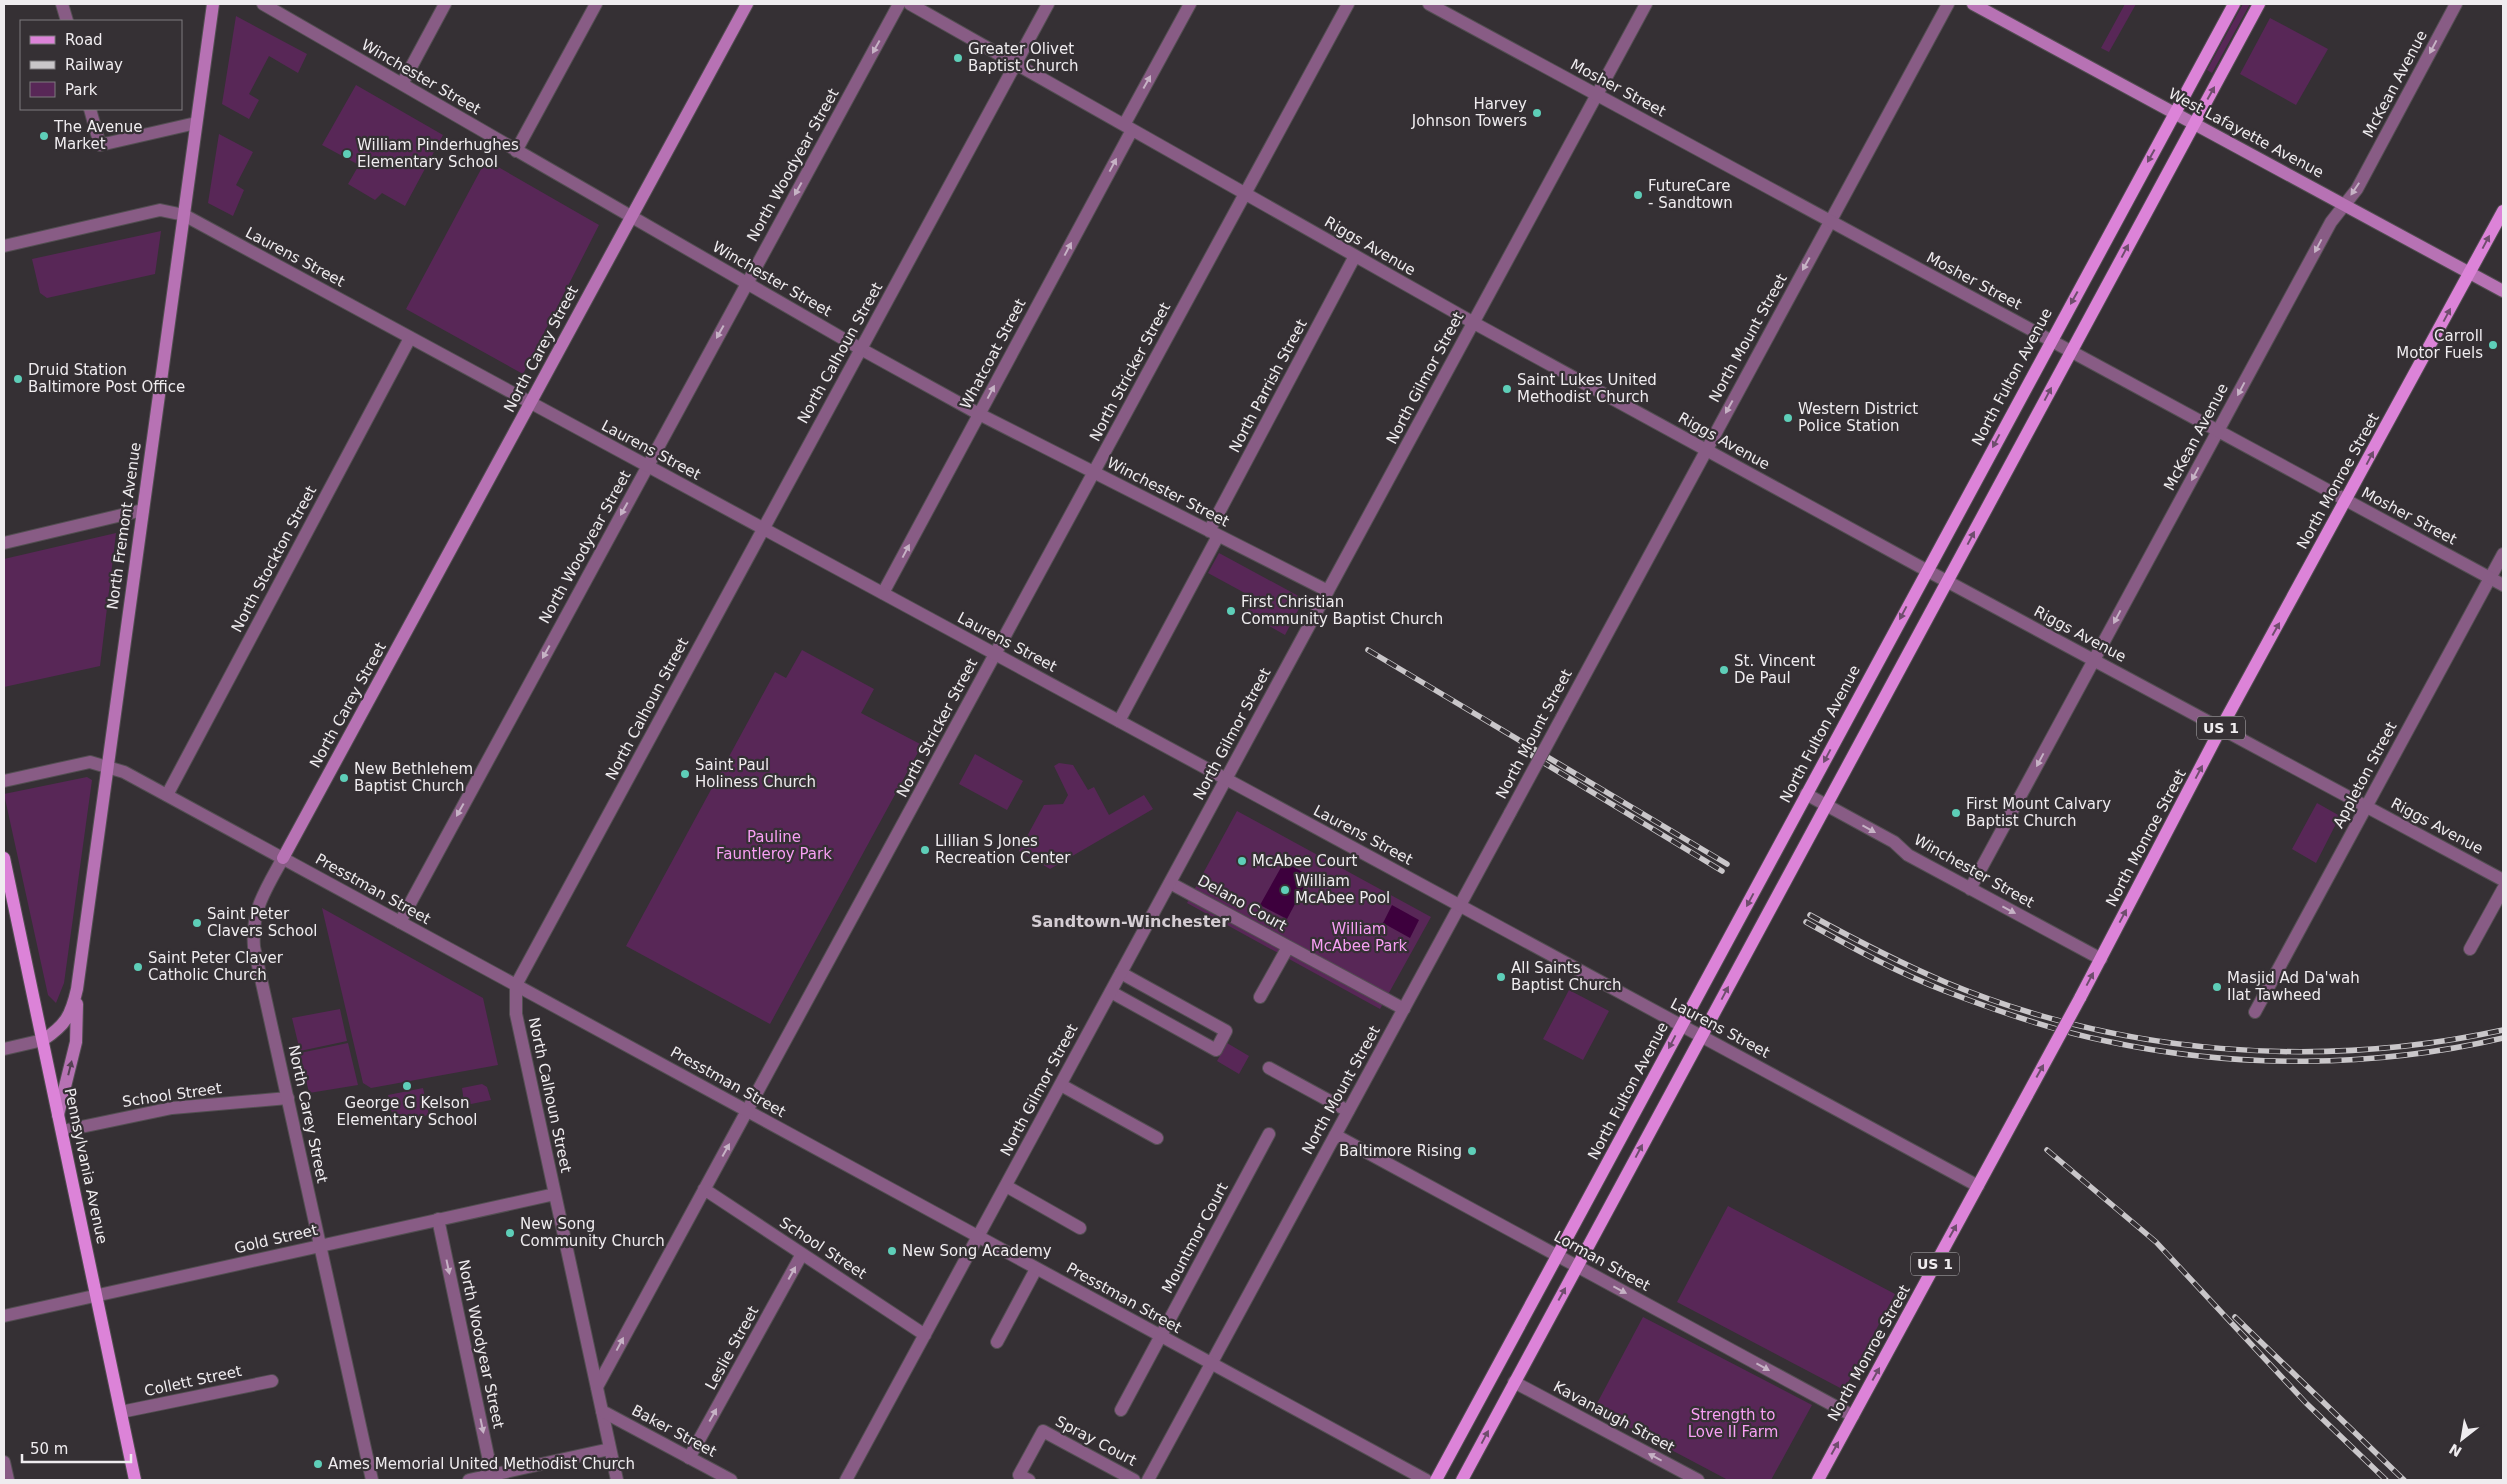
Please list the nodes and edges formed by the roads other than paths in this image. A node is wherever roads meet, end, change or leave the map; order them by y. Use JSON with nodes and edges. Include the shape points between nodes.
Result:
{"nodes":[{"id":1,"x":213,"y":4,"type":"edge"},
{"id":2,"x":263,"y":4,"type":"edge"},
{"id":3,"x":445,"y":4,"type":"edge"},
{"id":4,"x":596,"y":4,"type":"edge"},
{"id":5,"x":747,"y":4,"type":"edge"},
{"id":6,"x":899,"y":4,"type":"edge"},
{"id":7,"x":910,"y":4,"type":"edge"},
{"id":8,"x":1048,"y":4,"type":"edge"},
{"id":9,"x":1190,"y":4,"type":"edge"},
{"id":10,"x":1348,"y":4,"type":"edge"},
{"id":11,"x":1430,"y":4,"type":"edge"},
{"id":12,"x":1646,"y":4,"type":"edge"},
{"id":13,"x":1948,"y":4,"type":"edge"},
{"id":14,"x":1973,"y":4,"type":"edge"},
{"id":15,"x":2234,"y":4,"type":"edge"},
{"id":16,"x":2260,"y":4,"type":"edge"},
{"id":17,"x":2456,"y":4,"type":"edge"},
{"id":18,"x":1016,"y":64,"type":"junction"},
{"id":19,"x":402,"y":84,"type":"junction"},
{"id":20,"x":1597,"y":95,"type":"junction"},
{"id":21,"x":90,"y":110,"type":"edge"},
{"id":22,"x":2175,"y":113,"type":"junction"},
{"id":23,"x":196,"y":123,"type":"junction"},
{"id":24,"x":2194,"y":124,"type":"junction"},
{"id":25,"x":1128,"y":127,"type":"junction"},
{"id":26,"x":516,"y":151,"type":"junction"},
{"id":27,"x":1245,"y":194,"type":"junction"},
{"id":28,"x":2344,"y":205,"type":"junction"},
{"id":29,"x":2503,"y":211,"type":"edge"},
{"id":30,"x":184,"y":215,"type":"junction"},
{"id":31,"x":630,"y":217,"type":"junction"},
{"id":32,"x":1830,"y":221,"type":"junction"},
{"id":33,"x":4,"y":246,"type":"edge"},
{"id":34,"x":1355,"y":256,"type":"junction"},
{"id":35,"x":2470,"y":273,"type":"junction"},
{"id":36,"x":746,"y":284,"type":"junction"},
{"id":37,"x":2503,"y":291,"type":"edge"},
{"id":38,"x":1474,"y":323,"type":"junction"},
{"id":39,"x":410,"y":338,"type":"junction"},
{"id":40,"x":2050,"y":341,"type":"junction"},
{"id":41,"x":860,"y":349,"type":"junction"},
{"id":42,"x":2071,"y":352,"type":"junction"},
{"id":43,"x":531,"y":403,"type":"junction"},
{"id":44,"x":980,"y":414,"type":"junction"},
{"id":45,"x":2218,"y":431,"type":"junction"},
{"id":46,"x":1706,"y":450,"type":"junction"},
{"id":47,"x":647,"y":466,"type":"junction"},
{"id":48,"x":1094,"y":472,"type":"junction"},
{"id":49,"x":2346,"y":500,"type":"junction"},
{"id":50,"x":143,"y":510,"type":"junction"},
{"id":51,"x":763,"y":529,"type":"junction"},
{"id":52,"x":1214,"y":533,"type":"junction"},
{"id":53,"x":4,"y":543,"type":"edge"},
{"id":54,"x":2503,"y":554,"type":"edge"},
{"id":55,"x":1926,"y":570,"type":"junction"},
{"id":56,"x":2490,"y":578,"type":"junction"},
{"id":57,"x":1948,"y":581,"type":"junction"},
{"id":58,"x":2503,"y":585,"type":"edge"},
{"id":59,"x":1328,"y":591,"type":"junction"},
{"id":60,"x":883,"y":594,"type":"junction"},
{"id":61,"x":995,"y":654,"type":"junction"},
{"id":62,"x":2094,"y":660,"type":"junction"},
{"id":63,"x":1119,"y":721,"type":"junction"},
{"id":64,"x":2221,"y":728,"type":"junction"},
{"id":65,"x":108,"y":766,"type":"junction"},
{"id":66,"x":1226,"y":779,"type":"junction"},
{"id":67,"x":4,"y":781,"type":"edge"},
{"id":68,"x":1806,"y":794,"type":"junction"},
{"id":69,"x":167,"y":795,"type":"junction"},
{"id":70,"x":1826,"y":805,"type":"junction"},
{"id":71,"x":2366,"y":806,"type":"junction"},
{"id":72,"x":4,"y":858,"type":"edge"},
{"id":73,"x":284,"y":858,"type":"junction"},
{"id":74,"x":2503,"y":880,"type":"edge"},
{"id":75,"x":1170,"y":883,"type":"junction"},
{"id":76,"x":1970,"y":889,"type":"junction"},
{"id":77,"x":2503,"y":889,"type":"edge"},
{"id":78,"x":1460,"y":906,"type":"junction"},
{"id":79,"x":400,"y":922,"type":"junction"},
{"id":80,"x":1288,"y":947,"type":"junction"},
{"id":81,"x":2470,"y":949,"type":"dead end"},
{"id":82,"x":2101,"y":959,"type":"junction"},
{"id":83,"x":1121,"y":974,"type":"junction"},
{"id":84,"x":516,"y":985,"type":"junction"},
{"id":85,"x":77,"y":989,"type":"junction"},
{"id":86,"x":1111,"y":992,"type":"junction"},
{"id":87,"x":1260,"y":997,"type":"dead end"},
{"id":88,"x":1404,"y":1009,"type":"junction"},
{"id":89,"x":2255,"y":1012,"type":"dead end"},
{"id":90,"x":1682,"y":1025,"type":"junction"},
{"id":91,"x":1702,"y":1036,"type":"junction"},
{"id":92,"x":43,"y":1040,"type":"junction"},
{"id":93,"x":4,"y":1049,"type":"edge"},
{"id":94,"x":1269,"y":1068,"type":"dead end"},
{"id":95,"x":1061,"y":1085,"type":"junction"},
{"id":96,"x":288,"y":1098,"type":"junction"},
{"id":97,"x":1348,"y":1111,"type":"junction"},
{"id":98,"x":748,"y":1112,"type":"junction"},
{"id":99,"x":58,"y":1115,"type":"junction"},
{"id":100,"x":62,"y":1131,"type":"junction"},
{"id":101,"x":1269,"y":1134,"type":"dead end"},
{"id":102,"x":1335,"y":1135,"type":"junction"},
{"id":103,"x":1157,"y":1138,"type":"dead end"},
{"id":104,"x":1006,"y":1186,"type":"junction"},
{"id":105,"x":1978,"y":1186,"type":"junction"},
{"id":106,"x":704,"y":1189,"type":"junction"},
{"id":107,"x":554,"y":1194,"type":"junction"},
{"id":108,"x":438,"y":1219,"type":"junction"},
{"id":109,"x":1080,"y":1228,"type":"dead end"},
{"id":110,"x":978,"y":1237,"type":"junction"},
{"id":111,"x":320,"y":1246,"type":"junction"},
{"id":112,"x":802,"y":1254,"type":"junction"},
{"id":113,"x":1558,"y":1256,"type":"junction"},
{"id":114,"x":1577,"y":1266,"type":"junction"},
{"id":115,"x":1036,"y":1269,"type":"junction"},
{"id":116,"x":96,"y":1296,"type":"junction"},
{"id":117,"x":4,"y":1316,"type":"edge"},
{"id":118,"x":925,"y":1335,"type":"junction"},
{"id":119,"x":1161,"y":1336,"type":"junction"},
{"id":120,"x":997,"y":1342,"type":"dead end"},
{"id":121,"x":1211,"y":1364,"type":"junction"},
{"id":122,"x":272,"y":1381,"type":"dead end"},
{"id":123,"x":1514,"y":1382,"type":"junction"},
{"id":124,"x":597,"y":1387,"type":"junction"},
{"id":125,"x":1121,"y":1410,"type":"dead end"},
{"id":126,"x":602,"y":1411,"type":"junction"},
{"id":127,"x":121,"y":1412,"type":"junction"},
{"id":128,"x":1853,"y":1416,"type":"junction"},
{"id":129,"x":610,"y":1449,"type":"junction"},
{"id":130,"x":689,"y":1458,"type":"junction"},
{"id":131,"x":4,"y":1462,"type":"edge"},
{"id":132,"x":492,"y":1475,"type":"junction"},
{"id":133,"x":8,"y":1480,"type":"edge"},
{"id":134,"x":135,"y":1480,"type":"edge"},
{"id":135,"x":372,"y":1480,"type":"edge"},
{"id":136,"x":469,"y":1480,"type":"edge"},
{"id":137,"x":617,"y":1480,"type":"edge"},
{"id":138,"x":731,"y":1480,"type":"edge"},
{"id":139,"x":846,"y":1480,"type":"edge"},
{"id":140,"x":1029,"y":1480,"type":"edge"},
{"id":141,"x":1134,"y":1480,"type":"edge"},
{"id":142,"x":1148,"y":1480,"type":"edge"},
{"id":143,"x":1426,"y":1480,"type":"edge"},
{"id":144,"x":1436,"y":1480,"type":"edge"},
{"id":145,"x":1462,"y":1480,"type":"edge"},
{"id":146,"x":1698,"y":1480,"type":"edge"},
{"id":147,"x":1818,"y":1480,"type":"edge"}],
"edges":[{"from":1,"to":23,"type":"main road","name":"North Fremont Avenue"},
{"from":2,"to":19,"type":"street","name":"Winchester Street"},
{"from":3,"to":19,"type":"street"},
{"from":4,"to":26,"type":"street"},
{"from":5,"to":31,"type":"main road","name":"North Carey Street"},
{"from":6,"to":36,"type":"street","name":"North Woodyear Street","one_way":true},
{"from":7,"to":18,"type":"street","name":"Riggs Avenue"},
{"from":8,"to":18,"type":"street","name":"North Calhoun Street"},
{"from":25,"to":9,"type":"street","name":"Whatcoat Street","one_way":true},
{"from":10,"to":27,"type":"street","name":"North Stricker Street"},
{"from":11,"to":20,"type":"street","name":"Mosher Street"},
{"from":12,"to":20,"type":"street","name":"North Gilmor Street"},
{"from":13,"to":32,"type":"street","name":"North Mount Street"},
{"from":14,"to":22,"type":"main road","name":"West Lafayette Avenue"},
{"from":15,"to":22,"type":"main road","name":"North Fulton Avenue"},
{"from":24,"to":16,"type":"main road","one_way":true},
{"from":17,"to":28,"type":"street","name":"McKean Avenue","one_way":true,"via":[[2357,189]]},
{"from":18,"to":25,"type":"street","name":"Riggs Avenue"},
{"from":18,"to":41,"type":"street","name":"North Calhoun Street"},
{"from":19,"to":26,"type":"street","name":"Winchester Street"},
{"from":20,"to":32,"type":"street","name":"Mosher Street"},
{"from":20,"to":38,"type":"street","name":"North Gilmor Street"},
{"from":21,"to":23,"type":"street","via":[[100,145]]},
{"from":22,"to":24,"type":"main road","name":"West Lafayette Avenue"},
{"from":22,"to":40,"type":"main road","name":"North Fulton Avenue","one_way":true},
{"from":23,"to":30,"type":"main road","name":"North Fremont Avenue"},
{"from":24,"to":28,"type":"main road","name":"West Lafayette Avenue"},
{"from":42,"to":24,"type":"main road","one_way":true},
{"from":25,"to":27,"type":"street","name":"Riggs Avenue"},
{"from":44,"to":25,"type":"street","name":"Whatcoat Street","one_way":true},
{"from":26,"to":31,"type":"street","name":"Winchester Street"},
{"from":27,"to":34,"type":"street","name":"Riggs Avenue"},
{"from":27,"to":48,"type":"street","name":"North Stricker Street"},
{"from":28,"to":35,"type":"main road","name":"West Lafayette Avenue"},
{"from":28,"to":45,"type":"street","name":"McKean Avenue","one_way":true,"via":[[2331,222]]},
{"from":35,"to":29,"type":"main road","name":"North Monroe Street","number":"US 1","one_way":true},
{"from":30,"to":33,"type":"street","name":"Laurens Street","via":[[160,210]]},
{"from":30,"to":39,"type":"street","name":"Laurens Street"},
{"from":30,"to":50,"type":"main road","name":"North Fremont Avenue"},
{"from":31,"to":36,"type":"street","name":"Winchester Street"},
{"from":31,"to":43,"type":"main road","name":"North Carey Street"},
{"from":32,"to":40,"type":"street","name":"Mosher Street"},
{"from":32,"to":46,"type":"street","name":"North Mount Street","one_way":true},
{"from":34,"to":38,"type":"street","name":"Riggs Avenue"},
{"from":34,"to":52,"type":"street","name":"North Parrish Street"},
{"from":35,"to":37,"type":"main road","name":"West Lafayette Avenue"},
{"from":49,"to":35,"type":"main road","name":"North Monroe Street","number":"US 1","one_way":true},
{"from":36,"to":41,"type":"street","name":"Winchester Street"},
{"from":36,"to":47,"type":"street","name":"North Woodyear Street","one_way":true},
{"from":38,"to":46,"type":"street","name":"Riggs Avenue"},
{"from":38,"to":59,"type":"street","name":"North Gilmor Street"},
{"from":39,"to":43,"type":"street","name":"Laurens Street"},
{"from":39,"to":69,"type":"street","name":"North Stockton Street"},
{"from":40,"to":42,"type":"street","name":"Mosher Street"},
{"from":40,"to":55,"type":"main road","name":"North Fulton Avenue","one_way":true},
{"from":41,"to":44,"type":"street","name":"Winchester Street"},
{"from":41,"to":51,"type":"street","name":"North Calhoun Street"},
{"from":42,"to":45,"type":"street","name":"Mosher Street"},
{"from":57,"to":42,"type":"main road","one_way":true},
{"from":43,"to":47,"type":"street","name":"Laurens Street"},
{"from":43,"to":73,"type":"main road","name":"North Carey Street"},
{"from":44,"to":48,"type":"street","name":"Winchester Street"},
{"from":60,"to":44,"type":"street","name":"Whatcoat Street","one_way":true},
{"from":45,"to":49,"type":"street","name":"Mosher Street"},
{"from":45,"to":62,"type":"street","name":"McKean Avenue","one_way":true},
{"from":46,"to":55,"type":"street","name":"Riggs Avenue"},
{"from":46,"to":78,"type":"street","name":"North Mount Street","bridge":true},
{"from":47,"to":51,"type":"street","name":"Laurens Street"},
{"from":47,"to":79,"type":"street","name":"North Woodyear Street","one_way":true},
{"from":48,"to":52,"type":"street","name":"Winchester Street"},
{"from":48,"to":61,"type":"street","name":"North Stricker Street"},
{"from":49,"to":56,"type":"street","name":"Mosher Street"},
{"from":64,"to":49,"type":"main road","name":"North Monroe Street","number":"US 1","one_way":true},
{"from":50,"to":53,"type":"street"},
{"from":50,"to":65,"type":"main road","name":"North Fremont Avenue"},
{"from":51,"to":60,"type":"street","name":"Laurens Street"},
{"from":51,"to":84,"type":"street","name":"North Calhoun Street"},
{"from":52,"to":59,"type":"street","name":"Winchester Street"},
{"from":52,"to":63,"type":"street","name":"North Parrish Street"},
{"from":54,"to":56,"type":"street","name":"Appleton Street"},
{"from":55,"to":57,"type":"street","name":"Riggs Avenue"},
{"from":55,"to":68,"type":"main road","name":"North Fulton Avenue","one_way":true},
{"from":56,"to":58,"type":"street","name":"Mosher Street"},
{"from":56,"to":71,"type":"street","name":"Appleton Street"},
{"from":57,"to":62,"type":"street","name":"Riggs Avenue"},
{"from":57,"to":70,"type":"main road"},
{"from":59,"to":66,"type":"street","name":"North Gilmor Street"},
{"from":60,"to":61,"type":"street","name":"Laurens Street"},
{"from":61,"to":63,"type":"street","name":"Laurens Street"},
{"from":61,"to":98,"type":"street","name":"North Stricker Street"},
{"from":62,"to":64,"type":"street","name":"Riggs Avenue"},
{"from":62,"to":76,"type":"street","name":"McKean Avenue","one_way":true},
{"from":63,"to":66,"type":"street","name":"Laurens Street"},
{"from":64,"to":71,"type":"street","name":"Riggs Avenue"},
{"from":82,"to":64,"type":"main road","name":"North Monroe Street","number":"US 1","one_way":true},
{"from":65,"to":67,"type":"street","name":"Presstman Street","via":[[90,762]]},
{"from":65,"to":69,"type":"street","name":"Presstman Street"},
{"from":65,"to":85,"type":"main road","name":"North Fremont Avenue"},
{"from":66,"to":75,"type":"street","name":"North Gilmor Street"},
{"from":66,"to":78,"type":"street","name":"Laurens Street"},
{"from":68,"to":70,"type":"street","name":"Winchester Street"},
{"from":68,"to":90,"type":"main road","name":"North Fulton Avenue","one_way":true},
{"from":69,"to":73,"type":"street","name":"Presstman Street"},
{"from":70,"to":76,"type":"street","name":"Winchester Street","one_way":true},
{"from":91,"to":70,"type":"main road","one_way":true},
{"from":71,"to":74,"type":"street","name":"Riggs Avenue"},
{"from":71,"to":89,"type":"street","name":"Appleton Street"},
{"from":72,"to":92,"type":"main road","name":"Pennsylvania Avenue"},
{"from":73,"to":79,"type":"street","name":"Presstman Street"},
{"from":73,"to":96,"type":"street","name":"North Carey Street","via":[[259,903],[253,930]]},
{"from":75,"to":80,"type":"street","name":"Delano Court"},
{"from":75,"to":83,"type":"street","name":"North Gilmor Street"},
{"from":76,"to":82,"type":"street","name":"Winchester Street","one_way":true},
{"from":77,"to":81,"type":"street"},
{"from":78,"to":88,"type":"street","name":"North Mount Street"},
{"from":78,"to":90,"type":"street","name":"Laurens Street"},
{"from":79,"to":84,"type":"street","name":"Presstman Street"},
{"from":80,"to":87,"type":"street"},
{"from":80,"to":88,"type":"street","name":"Delano Court"},
{"from":105,"to":82,"type":"main road","name":"North Monroe Street","number":"US 1","one_way":true,"bridge":true},
{"from":83,"to":86,"type":"street","name":"North Gilmor Street"},
{"from":83,"to":86,"type":"street","via":[[1226,1031],[1216,1050]]},
{"from":84,"to":98,"type":"street","name":"Presstman Street"},
{"from":84,"to":107,"type":"street","name":"North Calhoun Street","via":[[516,1014]]},
{"from":85,"to":92,"type":"main road","name":"North Fremont Avenue","via":[[66,1022]]},
{"from":99,"to":85,"type":"main road","one_way":true,"via":[[76,1042]]},
{"from":86,"to":95,"type":"street","name":"North Gilmor Street"},
{"from":88,"to":97,"type":"street","name":"North Mount Street"},
{"from":90,"to":91,"type":"street","name":"Laurens Street"},
{"from":90,"to":113,"type":"main road","name":"North Fulton Avenue","one_way":true},
{"from":91,"to":105,"type":"street","name":"Laurens Street"},
{"from":114,"to":91,"type":"main road","one_way":true},
{"from":92,"to":93,"type":"street"},
{"from":92,"to":99,"type":"main road","name":"Pennsylvania Avenue"},
{"from":94,"to":97,"type":"street"},
{"from":95,"to":103,"type":"street"},
{"from":95,"to":104,"type":"street","name":"North Gilmor Street"},
{"from":96,"to":100,"type":"street","name":"School Street","via":[[172,1108]]},
{"from":96,"to":111,"type":"street","name":"North Carey Street"},
{"from":97,"to":102,"type":"street","name":"North Mount Street"},
{"from":106,"to":98,"type":"street","name":"North Stricker Street","one_way":true},
{"from":98,"to":110,"type":"street","name":"Presstman Street"},
{"from":99,"to":100,"type":"main road","name":"Pennsylvania Avenue"},
{"from":100,"to":116,"type":"main road","name":"Pennsylvania Avenue"},
{"from":101,"to":119,"type":"street","name":"Mountmor Court"},
{"from":102,"to":113,"type":"street","name":"Lorman Street"},
{"from":102,"to":121,"type":"street","name":"North Mount Street"},
{"from":104,"to":109,"type":"street"},
{"from":104,"to":110,"type":"street","name":"North Gilmor Street"},
{"from":128,"to":105,"type":"main road","name":"North Monroe Street","number":"US 1","one_way":true},
{"from":106,"to":112,"type":"street","name":"School Street"},
{"from":124,"to":106,"type":"street","name":"North Stricker Street","one_way":true},
{"from":107,"to":108,"type":"street","name":"Gold Street"},
{"from":107,"to":124,"type":"street","name":"North Calhoun Street"},
{"from":108,"to":111,"type":"street","name":"Gold Street"},
{"from":108,"to":132,"type":"street","name":"North Woodyear Street","one_way":true},
{"from":110,"to":115,"type":"street","name":"Presstman Street"},
{"from":110,"to":118,"type":"street","name":"North Gilmor Street"},
{"from":111,"to":116,"type":"street","name":"Gold Street"},
{"from":111,"to":135,"type":"street","name":"North Carey Street"},
{"from":112,"to":118,"type":"street","name":"School Street"},
{"from":130,"to":112,"type":"street","name":"Leslie Street","one_way":true},
{"from":113,"to":114,"type":"street","name":"Lorman Street"},
{"from":113,"to":144,"type":"main road","name":"North Fulton Avenue"},
{"from":123,"to":114,"type":"main road","one_way":true},
{"from":114,"to":128,"type":"street","name":"Lorman Street","one_way":true},
{"from":115,"to":119,"type":"street","name":"Presstman Street"},
{"from":115,"to":120,"type":"street"},
{"from":116,"to":117,"type":"street","name":"Gold Street"},
{"from":116,"to":127,"type":"main road","name":"Pennsylvania Avenue"},
{"from":118,"to":139,"type":"street","name":"North Gilmor Street"},
{"from":119,"to":121,"type":"street","name":"Presstman Street"},
{"from":119,"to":125,"type":"street","name":"Mountmor Court"},
{"from":121,"to":142,"type":"street","name":"North Mount Street"},
{"from":121,"to":143,"type":"street","name":"Presstman Street"},
{"from":122,"to":127,"type":"street","name":"Collett Street"},
{"from":145,"to":123,"type":"main road","one_way":true},
{"from":146,"to":123,"type":"street","name":"Kavanaugh Street","one_way":true},
{"from":124,"to":126,"type":"street","name":"North Calhoun Street"},
{"from":126,"to":129,"type":"street","name":"North Calhoun Street"},
{"from":126,"to":130,"type":"street","name":"Baker Street"},
{"from":127,"to":134,"type":"main road","name":"Pennsylvania Avenue"},
{"from":147,"to":128,"type":"main road","name":"North Monroe Street","number":"US 1","one_way":true},
{"from":129,"to":132,"type":"street"},
{"from":129,"to":137,"type":"street","name":"North Calhoun Street"},
{"from":130,"to":138,"type":"street","name":"Baker Street"},
{"from":131,"to":133,"type":"street"},
{"from":132,"to":136,"type":"street"},
{"from":140,"to":141,"type":"street","name":"Spray Court","via":[[1019,1475],[1043,1431]]}]}
